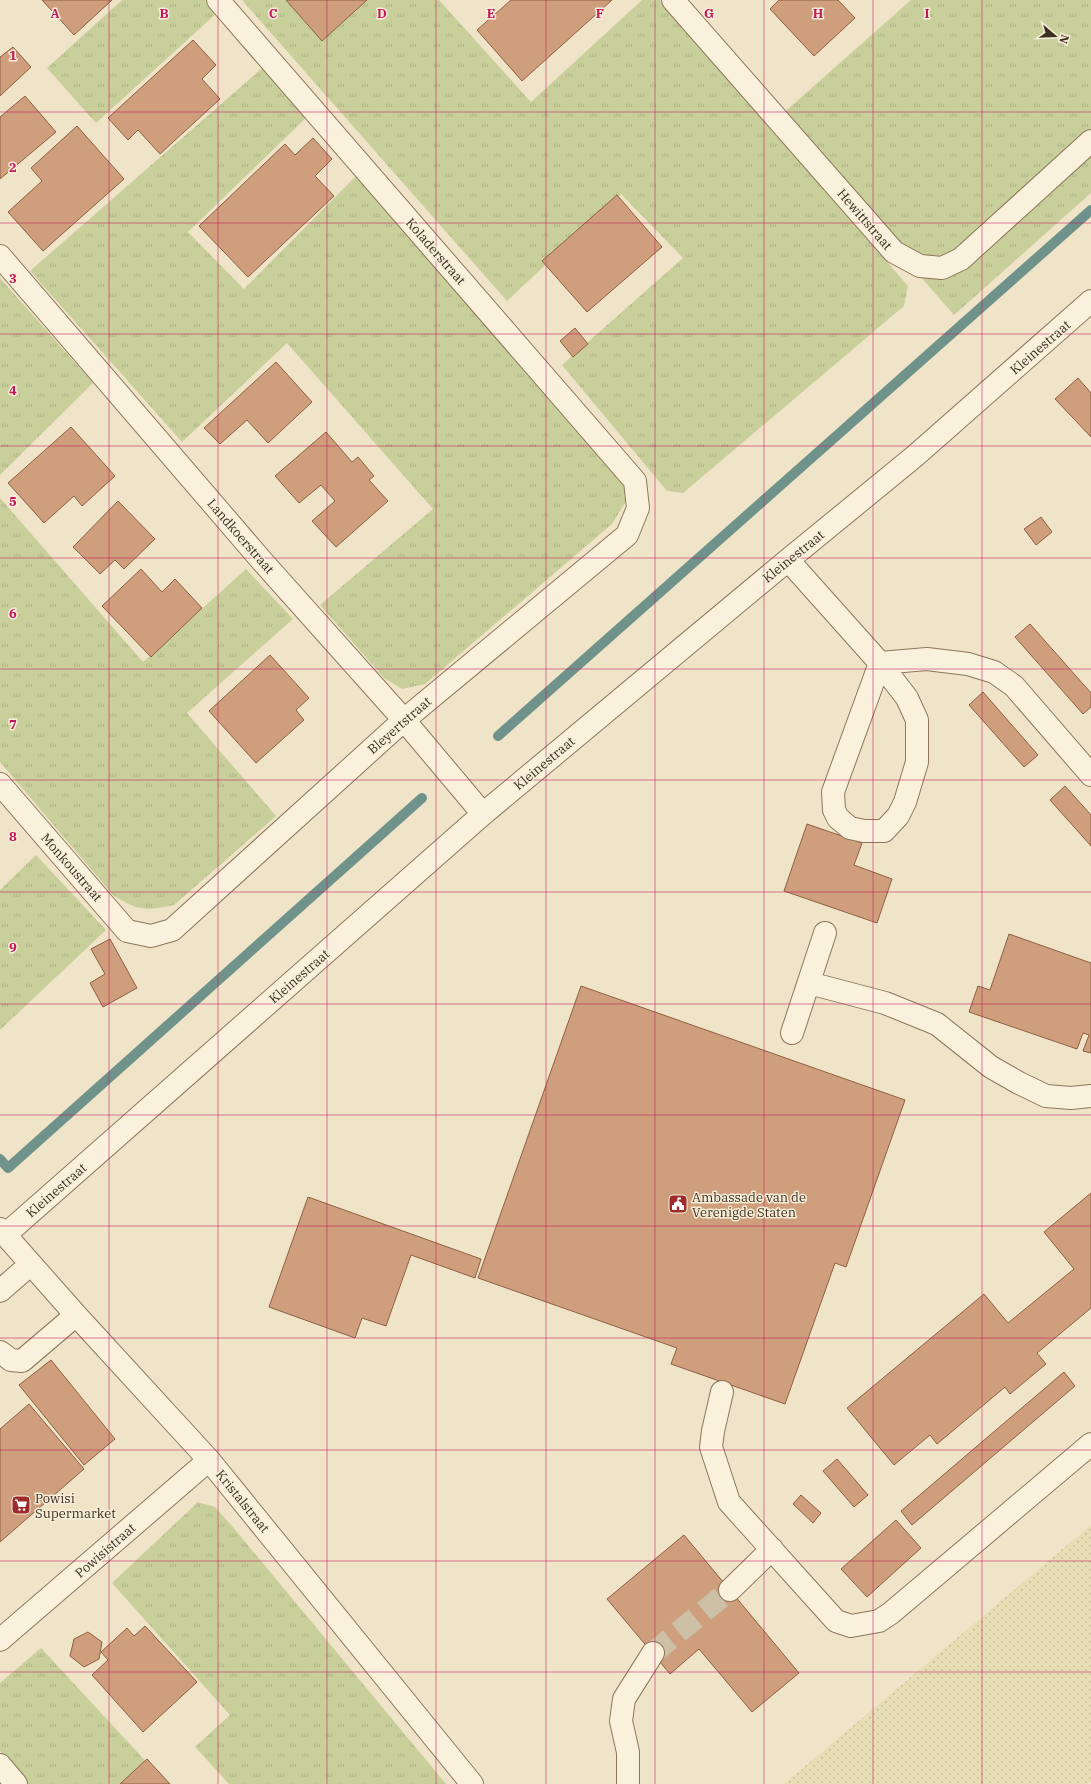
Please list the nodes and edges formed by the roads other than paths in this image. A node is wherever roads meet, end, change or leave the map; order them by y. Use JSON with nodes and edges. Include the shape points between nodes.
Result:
{"nodes":[{"id":1,"x":218,"y":0,"type":"edge"},
{"id":2,"x":673,"y":0,"type":"edge"},
{"id":3,"x":1091,"y":141,"type":"edge"},
{"id":4,"x":0,"y":256,"type":"edge"},
{"id":5,"x":1091,"y":302,"type":"edge"},
{"id":6,"x":638,"y":508,"type":"joint"},
{"id":7,"x":788,"y":560,"type":"junction"},
{"id":8,"x":880,"y":663,"type":"junction"},
{"id":9,"x":404,"y":720,"type":"junction"},
{"id":10,"x":1091,"y":775,"type":"edge"},
{"id":11,"x":0,"y":784,"type":"edge"},
{"id":12,"x":483,"y":814,"type":"junction"},
{"id":13,"x":825,"y":934,"type":"dead end"},
{"id":14,"x":152,"y":936,"type":"joint"},
{"id":15,"x":809,"y":983,"type":"junction"},
{"id":16,"x":792,"y":1033,"type":"dead end"},
{"id":17,"x":1091,"y":1096,"type":"edge"},
{"id":18,"x":3,"y":1232,"type":"edge"},
{"id":19,"x":31,"y":1264,"type":"junction"},
{"id":20,"x":0,"y":1291,"type":"edge"},
{"id":21,"x":76,"y":1315,"type":"junction"},
{"id":22,"x":0,"y":1352,"type":"edge"},
{"id":23,"x":722,"y":1392,"type":"dead end"},
{"id":24,"x":1091,"y":1444,"type":"edge"},
{"id":25,"x":210,"y":1460,"type":"junction"},
{"id":26,"x":772,"y":1549,"type":"junction"},
{"id":27,"x":730,"y":1590,"type":"tunnel mouth"},
{"id":28,"x":0,"y":1640,"type":"edge"},
{"id":29,"x":653,"y":1654,"type":"tunnel mouth"},
{"id":30,"x":0,"y":1765,"type":"edge"},
{"id":31,"x":16,"y":1784,"type":"edge"},
{"id":32,"x":472,"y":1784,"type":"edge"},
{"id":33,"x":628,"y":1784,"type":"edge"}],
"edges":[{"from":1,"to":6,"type":"street","name":"Koladerstraat","via":[[635,481]]},
{"from":2,"to":3,"type":"street","name":"Hewittstraat","via":[[894,252],[920,266],[942,268],[961,260]]},
{"from":4,"to":9,"type":"street","name":"Landkoerstraat","via":[[262,561]]},
{"from":5,"to":7,"type":"street","name":"Kleinestraat","via":[[915,456]]},
{"from":6,"to":9,"type":"street","name":"Bleyertstraat","via":[[627,535]]},
{"from":7,"to":8,"type":"street"},
{"from":7,"to":12,"type":"street","name":"Kleinestraat"},
{"from":8,"to":8,"type":"street","via":[[834,792],[834,810],[838,818],[850,828],[874,832],[884,831],[898,816],[917,762],[917,720],[907,698]]},
{"from":8,"to":10,"type":"street","via":[[927,659],[968,664],[994,672],[1014,686]]},
{"from":9,"to":12,"type":"street","name":"Landkoerstraat"},
{"from":9,"to":14,"type":"street","name":"Bleyertstraat","via":[[172,930]]},
{"from":11,"to":14,"type":"street","name":"Monkoustraat","via":[[127,931]]},
{"from":12,"to":18,"type":"street","name":"Kleinestraat"},
{"from":13,"to":15,"type":"street"},
{"from":15,"to":16,"type":"street"},
{"from":15,"to":17,"type":"street","via":[[885,1003],[936,1024],[991,1067],[1046,1096]]},
{"from":18,"to":19,"type":"street","name":"Kristalstraat"},
{"from":19,"to":20,"type":"street"},
{"from":19,"to":21,"type":"street","name":"Kristalstraat"},
{"from":21,"to":22,"type":"street","via":[[22,1361],[11,1360]]},
{"from":21,"to":25,"type":"street","name":"Kristalstraat"},
{"from":23,"to":26,"type":"street","via":[[711,1448],[729,1502]]},
{"from":24,"to":26,"type":"street","via":[[879,1621],[851,1626],[836,1621]]},
{"from":25,"to":28,"type":"street","name":"Powisistraat"},
{"from":25,"to":32,"type":"street","name":"Kristalstraat"},
{"from":26,"to":27,"type":"street"},
{"from":29,"to":33,"type":"street","via":[[624,1699],[621,1721],[628,1752]]},
{"from":30,"to":31,"type":"street"}]}
